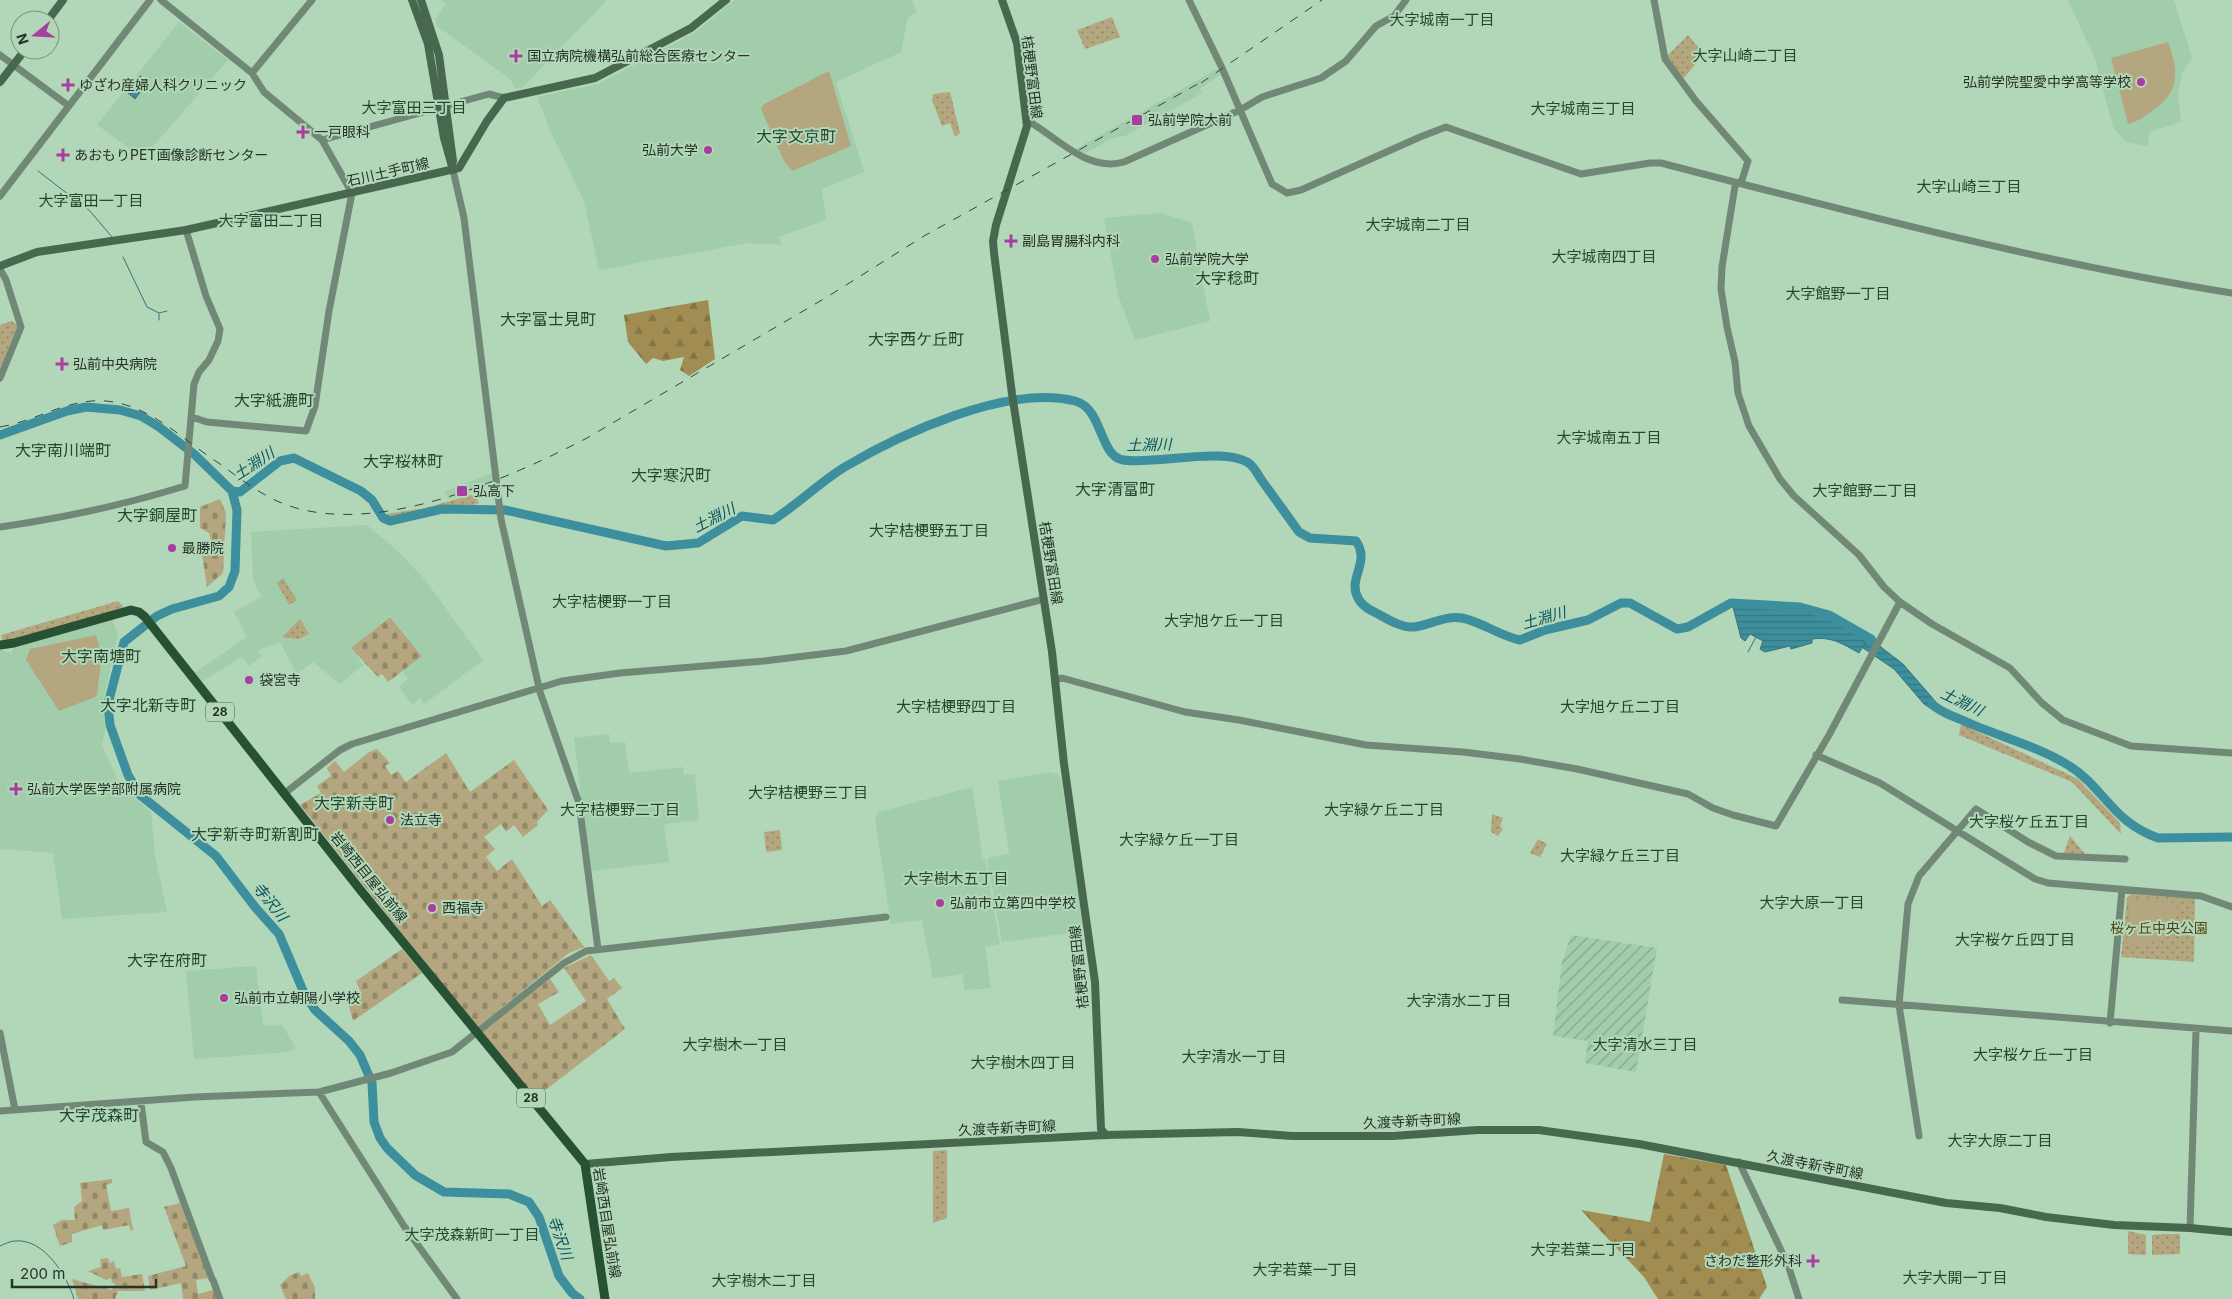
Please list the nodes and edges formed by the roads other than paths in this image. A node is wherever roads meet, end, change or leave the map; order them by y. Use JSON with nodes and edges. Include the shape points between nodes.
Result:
{"nodes":[{"id":1,"x":150,"y":0,"type":"edge"},
{"id":2,"x":161,"y":0,"type":"edge"},
{"id":3,"x":312,"y":0,"type":"edge"},
{"id":4,"x":412,"y":0,"type":"edge"},
{"id":5,"x":421,"y":0,"type":"edge"},
{"id":6,"x":726,"y":0,"type":"edge"},
{"id":7,"x":1002,"y":0,"type":"edge"},
{"id":8,"x":1189,"y":0,"type":"edge"},
{"id":9,"x":1406,"y":0,"type":"edge"},
{"id":10,"x":1654,"y":0,"type":"edge"},
{"id":11,"x":0,"y":54,"type":"edge"},
{"id":12,"x":17,"y":60,"type":"edge"},
{"id":13,"x":14,"y":64,"type":"junction"},
{"id":14,"x":252,"y":72,"type":"junction"},
{"id":15,"x":0,"y":82,"type":"edge"},
{"id":16,"x":504,"y":98,"type":"junction"},
{"id":17,"x":69,"y":106,"type":"junction"},
{"id":18,"x":442,"y":107,"type":"junction"},
{"id":19,"x":1240,"y":110,"type":"junction"},
{"id":20,"x":1027,"y":117,"type":"junction"},
{"id":21,"x":322,"y":140,"type":"junction"},
{"id":22,"x":453,"y":170,"type":"junction"},
{"id":23,"x":1738,"y":183,"type":"junction"},
{"id":24,"x":352,"y":193,"type":"junction"},
{"id":25,"x":0,"y":196,"type":"edge"},
{"id":26,"x":186,"y":230,"type":"junction"},
{"id":27,"x":0,"y":268,"type":"edge"},
{"id":28,"x":2232,"y":293,"type":"edge"},
{"id":29,"x":0,"y":378,"type":"edge"},
{"id":30,"x":192,"y":417,"type":"junction"},
{"id":31,"x":0,"y":527,"type":"edge"},
{"id":32,"x":1044,"y":599,"type":"junction"},
{"id":33,"x":1900,"y":602,"type":"junction"},
{"id":34,"x":0,"y":645,"type":"edge"},
{"id":35,"x":1055,"y":680,"type":"junction"},
{"id":36,"x":539,"y":687,"type":"junction"},
{"id":37,"x":2232,"y":753,"type":"edge"},
{"id":38,"x":1816,"y":755,"type":"junction"},
{"id":39,"x":284,"y":792,"type":"junction"},
{"id":40,"x":1957,"y":832,"type":"junction"},
{"id":41,"x":2126,"y":859,"type":"dead end"},
{"id":42,"x":2122,"y":889,"type":"junction"},
{"id":43,"x":2232,"y":907,"type":"edge"},
{"id":44,"x":886,"y":917,"type":"dead end"},
{"id":45,"x":598,"y":949,"type":"junction"},
{"id":46,"x":1842,"y":1000,"type":"dead end"},
{"id":47,"x":1899,"y":1005,"type":"junction"},
{"id":48,"x":2110,"y":1023,"type":"junction"},
{"id":49,"x":2196,"y":1030,"type":"junction"},
{"id":50,"x":2232,"y":1031,"type":"edge"},
{"id":51,"x":477,"y":1032,"type":"junction"},
{"id":52,"x":0,"y":1033,"type":"edge"},
{"id":53,"x":319,"y":1092,"type":"junction"},
{"id":54,"x":141,"y":1103,"type":"junction"},
{"id":55,"x":16,"y":1110,"type":"junction"},
{"id":56,"x":0,"y":1111,"type":"edge"},
{"id":57,"x":1106,"y":1135,"type":"junction"},
{"id":58,"x":1919,"y":1136,"type":"dead end"},
{"id":59,"x":1739,"y":1162,"type":"junction"},
{"id":60,"x":585,"y":1164,"type":"junction"},
{"id":61,"x":2190,"y":1228,"type":"junction"},
{"id":62,"x":2232,"y":1232,"type":"edge"},
{"id":63,"x":220,"y":1299,"type":"edge"},
{"id":64,"x":457,"y":1299,"type":"edge"},
{"id":65,"x":605,"y":1299,"type":"edge"},
{"id":66,"x":1799,"y":1299,"type":"edge"}],
"edges":[{"from":1,"to":17,"type":"street"},
{"from":2,"to":14,"type":"street"},
{"from":3,"to":14,"type":"street"},
{"from":4,"to":18,"type":"main road","via":[[428,44]]},
{"from":5,"to":18,"type":"main road","via":[[440,55]]},
{"from":6,"to":16,"type":"main road","via":[[692,28],[595,78]]},
{"from":7,"to":20,"type":"main road","name":"桔梗野富田線","via":[[1017,43]]},
{"from":8,"to":19,"type":"street"},
{"from":9,"to":19,"type":"street","via":[[1394,16],[1376,26],[1340,66],[1311,82],[1262,97]]},
{"from":10,"to":23,"type":"street","via":[[1665,59],[1748,161]]},
{"from":11,"to":13,"type":"street"},
{"from":12,"to":13,"type":"main road"},
{"from":13,"to":15,"type":"main road"},
{"from":13,"to":17,"type":"street"},
{"from":14,"to":21,"type":"street","via":[[264,92]]},
{"from":16,"to":18,"type":"street","via":[[489,94]]},
{"from":16,"to":22,"type":"main road","via":[[459,168]]},
{"from":17,"to":25,"type":"street"},
{"from":18,"to":21,"type":"street"},
{"from":18,"to":22,"type":"main road"},
{"from":19,"to":20,"type":"street","via":[[1111,165],[1088,160]]},
{"from":19,"to":23,"type":"street","via":[[1272,184],[1287,193],[1301,190],[1446,127],[1581,174],[1661,163]]},
{"from":20,"to":32,"type":"main road","name":"桔梗野富田線","via":[[993,241],[1014,407]]},
{"from":21,"to":24,"type":"street"},
{"from":22,"to":24,"type":"main road","name":"石川土手町線"},
{"from":22,"to":36,"type":"street","via":[[464,218],[500,516]]},
{"from":23,"to":28,"type":"street","via":[[2006,249]]},
{"from":23,"to":33,"type":"street","via":[[1728,226],[1722,289],[1740,405],[1770,463],[1794,496],[1859,555]]},
{"from":24,"to":26,"type":"main road","name":"石川土手町線"},
{"from":24,"to":30,"type":"street","via":[[315,406],[306,431],[207,422]]},
{"from":26,"to":27,"type":"main road","name":"石川土手町線","via":[[42,251],[13,260]]},
{"from":26,"to":30,"type":"street","via":[[206,296],[220,329],[218,341],[194,384]]},
{"from":27,"to":29,"type":"street","via":[[21,327]]},
{"from":30,"to":31,"type":"street","via":[[185,486],[99,509]]},
{"from":32,"to":35,"type":"main road","name":"桔梗野富田線"},
{"from":32,"to":36,"type":"street","via":[[846,651],[620,673]]},
{"from":33,"to":37,"type":"street","via":[[2010,668],[2042,703],[2073,725],[2131,746]]},
{"from":33,"to":38,"type":"street"},
{"from":34,"to":39,"type":"main road","name":"岩崎西目屋弘前線","number":"28","via":[[131,610],[139,612]]},
{"from":35,"to":38,"type":"street","via":[[1062,678],[1185,712],[1366,746],[1462,752],[1577,769],[1688,794],[1713,808],[1772,826],[1776,826]]},
{"from":35,"to":57,"type":"main road","name":"桔梗野富田線","via":[[1095,985],[1100,1129]]},
{"from":36,"to":39,"type":"street","via":[[352,744]]},
{"from":36,"to":45,"type":"street","via":[[579,803]]},
{"from":38,"to":40,"type":"street","via":[[1880,782]]},
{"from":39,"to":51,"type":"main road","name":"岩崎西目屋弘前線","number":"28"},
{"from":40,"to":41,"type":"street","via":[[1976,808],[2056,856]]},
{"from":40,"to":42,"type":"street","via":[[2035,879]]},
{"from":40,"to":47,"type":"street","via":[[1919,876],[1910,894]]},
{"from":42,"to":43,"type":"street","via":[[2201,896]]},
{"from":42,"to":48,"type":"street"},
{"from":44,"to":45,"type":"street"},
{"from":45,"to":51,"type":"street","via":[[568,960]]},
{"from":46,"to":47,"type":"street"},
{"from":47,"to":48,"type":"street"},
{"from":47,"to":58,"type":"street"},
{"from":48,"to":49,"type":"street"},
{"from":49,"to":50,"type":"street"},
{"from":49,"to":61,"type":"street"},
{"from":51,"to":53,"type":"street","via":[[452,1052]]},
{"from":51,"to":60,"type":"main road","name":"岩崎西目屋弘前線","number":"28"},
{"from":52,"to":55,"type":"street"},
{"from":53,"to":54,"type":"street"},
{"from":53,"to":64,"type":"street","via":[[404,1226]]},
{"from":54,"to":55,"type":"street"},
{"from":54,"to":63,"type":"street","via":[[146,1142],[163,1152],[171,1168]]},
{"from":55,"to":56,"type":"street"},
{"from":57,"to":59,"type":"main road","name":"久渡寺新寺町線","via":[[1238,1132],[1292,1136],[1393,1136],[1478,1130],[1539,1130]]},
{"from":57,"to":60,"type":"main road","name":"久渡寺新寺町線"},
{"from":59,"to":61,"type":"main road","name":"久渡寺新寺町線","via":[[1946,1203],[2114,1225]]},
{"from":59,"to":66,"type":"street","via":[[1788,1264]]},
{"from":60,"to":65,"type":"main road","name":"岩崎西目屋弘前線"},
{"from":61,"to":62,"type":"main road","name":"久渡寺新寺町線"}]}
